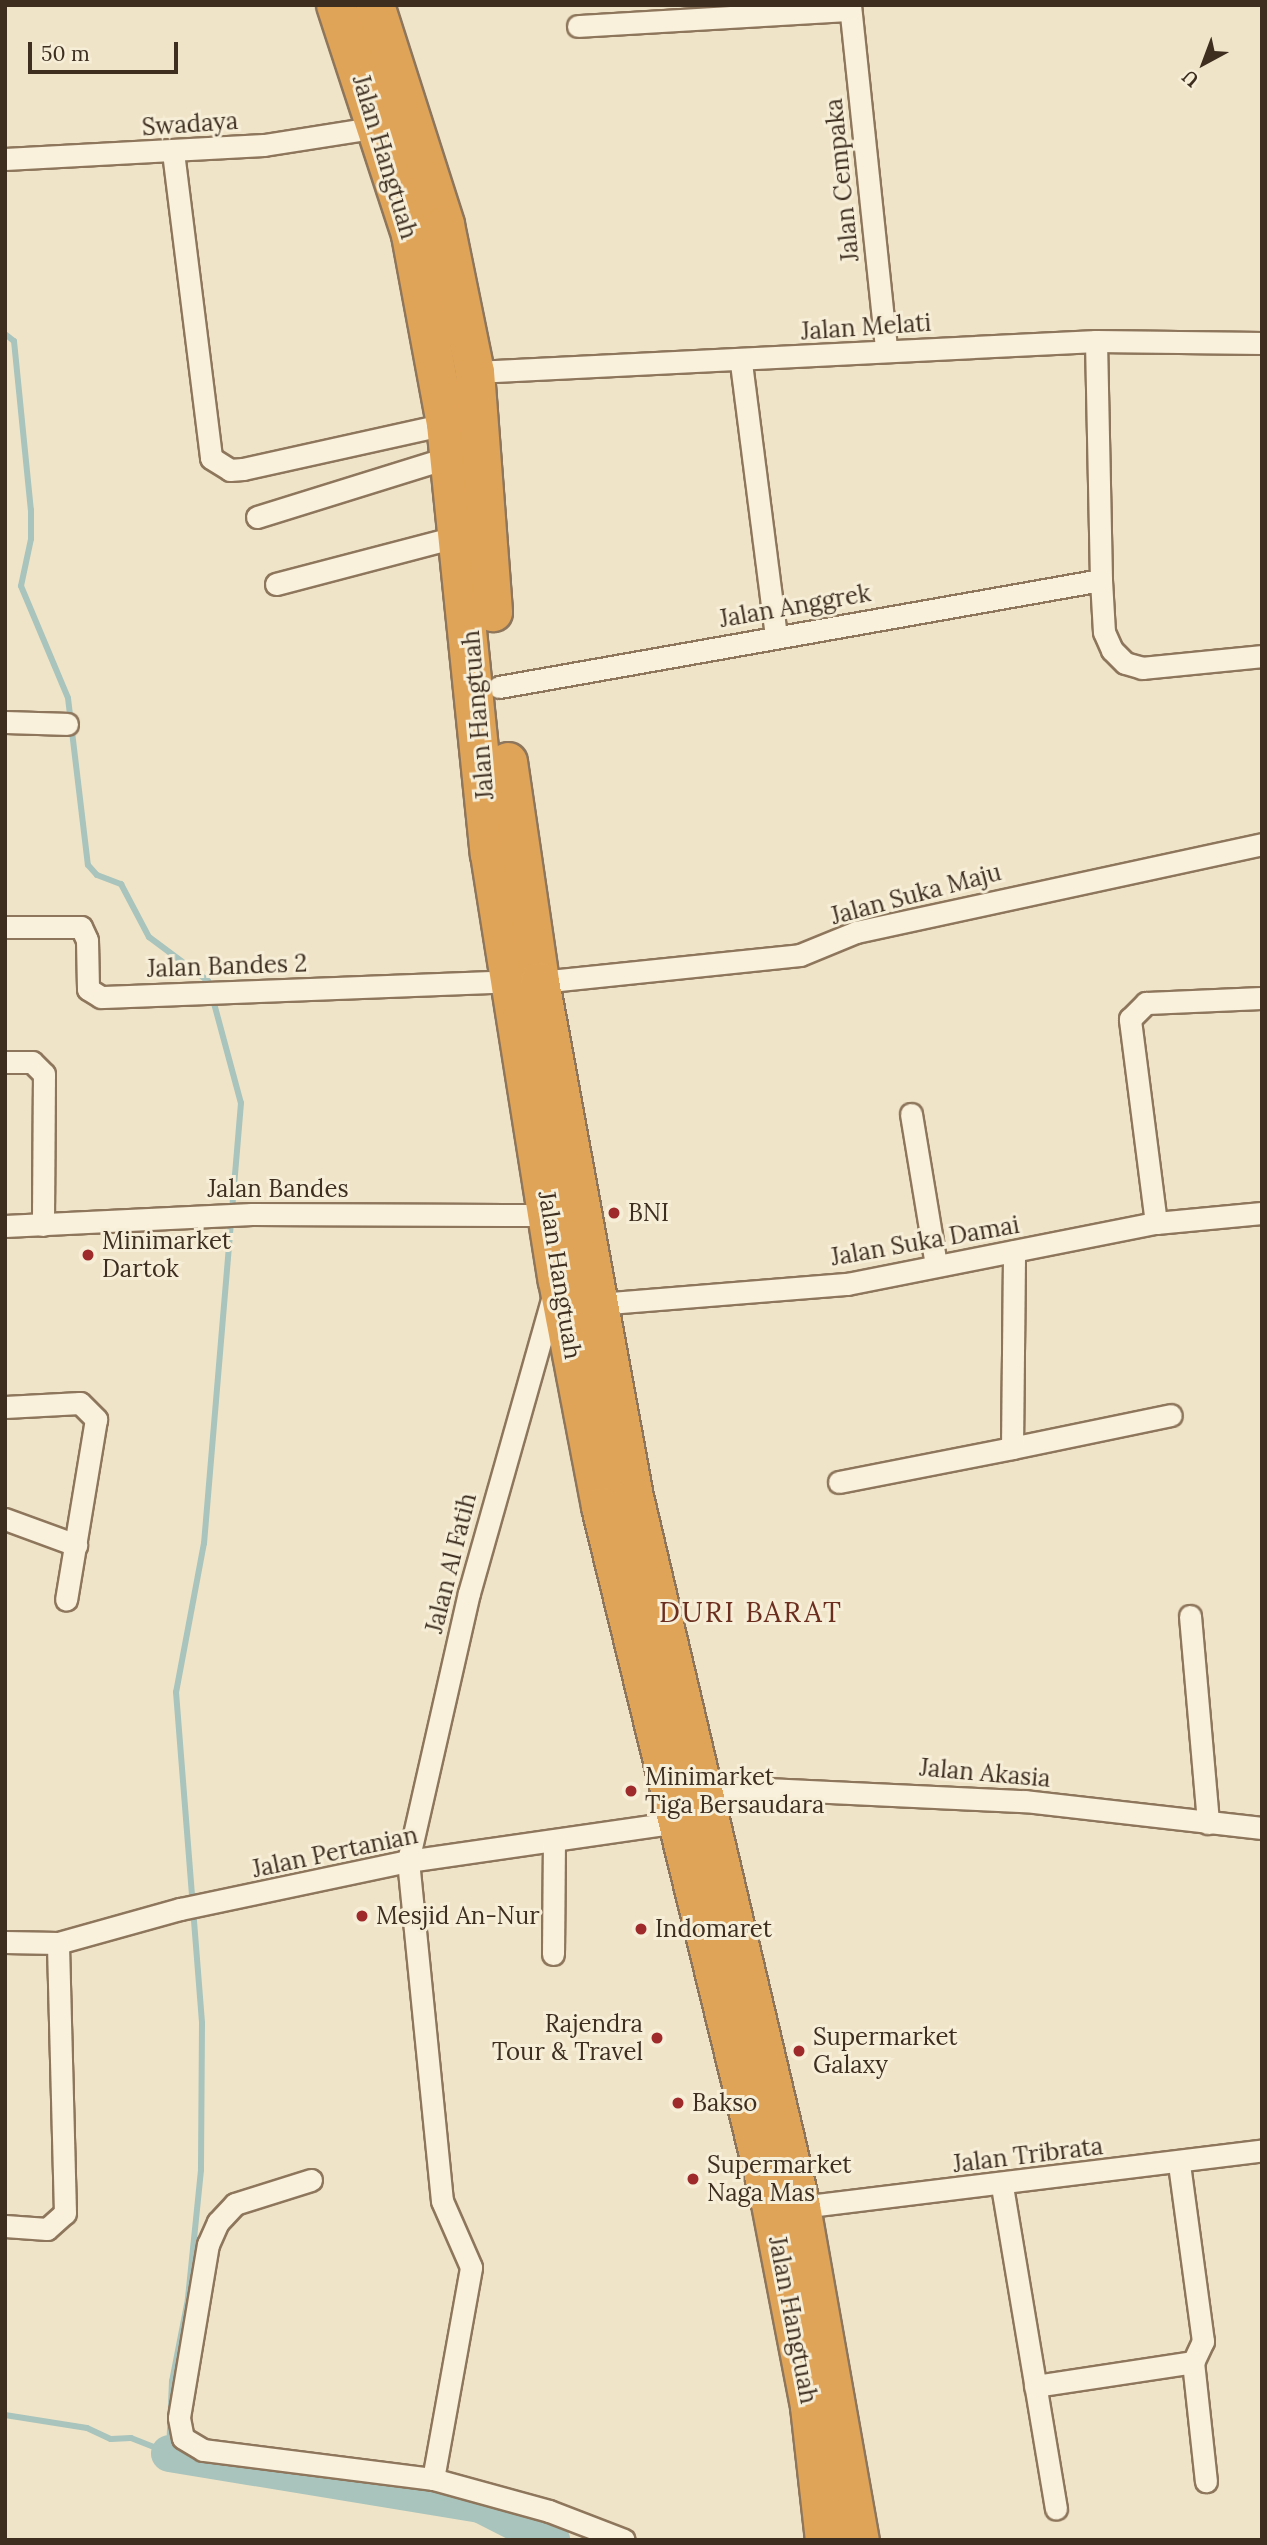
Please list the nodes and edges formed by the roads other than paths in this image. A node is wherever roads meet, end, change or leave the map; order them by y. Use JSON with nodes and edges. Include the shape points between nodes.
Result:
{"nodes":[{"id":1,"x":336,"y":5,"type":"edge"},
{"id":2,"x":375,"y":5,"type":"edge"},
{"id":3,"x":850,"y":8,"type":"edge"},
{"id":4,"x":579,"y":26,"type":"dead end"},
{"id":5,"x":378,"y":127,"type":"junction"},
{"id":6,"x":173,"y":152,"type":"junction"},
{"id":7,"x":5,"y":159,"type":"edge"},
{"id":8,"x":428,"y":230,"type":"junction"},
{"id":9,"x":1096,"y":341,"type":"junction"},
{"id":10,"x":1262,"y":344,"type":"edge"},
{"id":11,"x":886,"y":349,"type":"junction"},
{"id":12,"x":741,"y":363,"type":"junction"},
{"id":13,"x":475,"y":372,"type":"junction"},
{"id":14,"x":448,"y":441,"type":"junction"},
{"id":15,"x":257,"y":517,"type":"dead end"},
{"id":16,"x":459,"y":536,"type":"junction"},
{"id":17,"x":1101,"y":580,"type":"junction"},
{"id":18,"x":276,"y":584,"type":"dead end"},
{"id":19,"x":776,"y":636,"type":"junction"},
{"id":20,"x":1262,"y":656,"type":"edge"},
{"id":21,"x":499,"y":687,"type":"junction"},
{"id":22,"x":5,"y":722,"type":"edge"},
{"id":23,"x":67,"y":724,"type":"dead end"},
{"id":24,"x":1262,"y":844,"type":"edge"},
{"id":25,"x":5,"y":927,"type":"edge"},
{"id":26,"x":526,"y":982,"type":"junction"},
{"id":27,"x":1262,"y":998,"type":"edge"},
{"id":28,"x":5,"y":1062,"type":"edge"},
{"id":29,"x":545,"y":1080,"type":"junction"},
{"id":30,"x":911,"y":1114,"type":"dead end"},
{"id":31,"x":1262,"y":1213,"type":"edge"},
{"id":32,"x":551,"y":1215,"type":"junction"},
{"id":33,"x":1156,"y":1223,"type":"junction"},
{"id":34,"x":43,"y":1224,"type":"junction"},
{"id":35,"x":5,"y":1226,"type":"edge"},
{"id":36,"x":1014,"y":1251,"type":"junction"},
{"id":37,"x":936,"y":1265,"type":"junction"},
{"id":38,"x":558,"y":1281,"type":"junction"},
{"id":39,"x":597,"y":1304,"type":"junction"},
{"id":40,"x":5,"y":1407,"type":"edge"},
{"id":41,"x":1171,"y":1415,"type":"dead end"},
{"id":42,"x":1012,"y":1448,"type":"junction"},
{"id":43,"x":839,"y":1482,"type":"dead end"},
{"id":44,"x":5,"y":1520,"type":"edge"},
{"id":45,"x":76,"y":1545,"type":"junction"},
{"id":46,"x":66,"y":1600,"type":"dead end"},
{"id":47,"x":1190,"y":1616,"type":"dead end"},
{"id":48,"x":703,"y":1786,"type":"junction"},
{"id":49,"x":679,"y":1822,"type":"junction"},
{"id":50,"x":1208,"y":1823,"type":"junction"},
{"id":51,"x":1262,"y":1828,"type":"edge"},
{"id":52,"x":554,"y":1841,"type":"junction"},
{"id":53,"x":408,"y":1861,"type":"junction"},
{"id":54,"x":5,"y":1942,"type":"edge"},
{"id":55,"x":58,"y":1943,"type":"junction"},
{"id":56,"x":553,"y":1954,"type":"dead end"},
{"id":57,"x":1262,"y":2150,"type":"edge"},
{"id":58,"x":1179,"y":2164,"type":"junction"},
{"id":59,"x":311,"y":2180,"type":"dead end"},
{"id":60,"x":1002,"y":2186,"type":"junction"},
{"id":61,"x":801,"y":2207,"type":"junction"},
{"id":62,"x":5,"y":2225,"type":"edge"},
{"id":63,"x":1194,"y":2362,"type":"junction"},
{"id":64,"x":1035,"y":2385,"type":"junction"},
{"id":65,"x":433,"y":2479,"type":"junction"},
{"id":66,"x":1206,"y":2481,"type":"dead end"},
{"id":67,"x":1056,"y":2509,"type":"dead end"},
{"id":68,"x":624,"y":2540,"type":"edge"},
{"id":69,"x":825,"y":2540,"type":"edge"},
{"id":70,"x":860,"y":2540,"type":"edge"}],
"edges":[{"from":1,"to":5,"type":"highway","name":"Jalan Hangtuah"},
{"from":2,"to":8,"type":"highway","name":"Jalan Hangtuah"},
{"from":3,"to":4,"type":"street"},
{"from":3,"to":11,"type":"street","name":"Jalan Cempaka"},
{"from":5,"to":6,"type":"street","name":"Swadaya"},
{"from":5,"to":8,"type":"highway","name":"Jalan Hangtuah"},
{"from":6,"to":7,"type":"street","name":"Swadaya"},
{"from":6,"to":14,"type":"street","via":[[205,424],[211,457],[218,465],[243,469]]},
{"from":8,"to":13,"type":"highway","name":"Jalan Hangtuah"},
{"from":8,"to":14,"type":"highway","name":"Jalan Hangtuah"},
{"from":9,"to":10,"type":"street","name":"Jalan Melati"},
{"from":9,"to":11,"type":"street","name":"Jalan Melati"},
{"from":9,"to":17,"type":"street"},
{"from":11,"to":12,"type":"street","name":"Jalan Melati"},
{"from":12,"to":13,"type":"street","name":"Jalan Melati"},
{"from":12,"to":19,"type":"street"},
{"from":13,"to":21,"type":"highway","name":"Jalan Hangtuah"},
{"from":14,"to":15,"type":"street"},
{"from":14,"to":16,"type":"highway","name":"Jalan Hangtuah"},
{"from":16,"to":18,"type":"street"},
{"from":16,"to":26,"type":"highway","name":"Jalan Hangtuah","via":[[490,854]]},
{"from":17,"to":19,"type":"street","name":"Jalan Anggrek"},
{"from":17,"to":20,"type":"street","via":[[1104,632],[1117,657],[1133,667]]},
{"from":19,"to":21,"type":"street","name":"Jalan Anggrek"},
{"from":21,"to":26,"type":"highway","name":"Jalan Hangtuah"},
{"from":22,"to":23,"type":"street"},
{"from":24,"to":26,"type":"street","name":"Jalan Suka Maju","via":[[856,932],[800,956]]},
{"from":25,"to":26,"type":"street","name":"Jalan Bandes 2","via":[[81,927],[88,940],[88,989],[95,995]]},
{"from":26,"to":29,"type":"highway","name":"Jalan Hangtuah"},
{"from":27,"to":33,"type":"street","via":[[1146,1003],[1130,1019]]},
{"from":28,"to":34,"type":"street","via":[[32,1062],[44,1074]]},
{"from":29,"to":32,"type":"highway","name":"Jalan Hangtuah"},
{"from":29,"to":39,"type":"highway","name":"Jalan Hangtuah"},
{"from":30,"to":37,"type":"street"},
{"from":31,"to":33,"type":"street","name":"Jalan Suka Damai"},
{"from":32,"to":34,"type":"street","name":"Jalan Bandes","via":[[252,1214]]},
{"from":32,"to":38,"type":"highway","name":"Jalan Hangtuah"},
{"from":33,"to":36,"type":"street","name":"Jalan Suka Damai"},
{"from":34,"to":35,"type":"street","name":"Jalan Bandes"},
{"from":36,"to":37,"type":"street","name":"Jalan Suka Damai"},
{"from":36,"to":42,"type":"street"},
{"from":37,"to":39,"type":"street","name":"Jalan Suka Damai","via":[[847,1284]]},
{"from":38,"to":49,"type":"highway","name":"Jalan Hangtuah","via":[[601,1507]]},
{"from":38,"to":53,"type":"street","name":"Jalan Al Fatih","via":[[469,1593]]},
{"from":39,"to":48,"type":"highway","name":"Jalan Hangtuah","via":[[634,1497]]},
{"from":40,"to":45,"type":"street","via":[[80,1403],[94,1413]]},
{"from":41,"to":42,"type":"street"},
{"from":42,"to":43,"type":"street"},
{"from":44,"to":45,"type":"street"},
{"from":45,"to":46,"type":"street"},
{"from":47,"to":50,"type":"street"},
{"from":48,"to":50,"type":"street","name":"Jalan Akasia","via":[[1025,1801]]},
{"from":48,"to":61,"type":"highway","name":"Jalan Hangtuah"},
{"from":49,"to":52,"type":"street","name":"Jalan Pertanian"},
{"from":49,"to":69,"type":"highway","name":"Jalan Hangtuah","via":[[771,2204],[810,2407]]},
{"from":50,"to":51,"type":"street","name":"Jalan Akasia"},
{"from":52,"to":53,"type":"street","name":"Jalan Pertanian"},
{"from":52,"to":56,"type":"street"},
{"from":53,"to":55,"type":"street","name":"Jalan Pertanian","via":[[190,1908]]},
{"from":53,"to":65,"type":"street","name":"Jalan Al Fatih","via":[[442,2202],[471,2267]]},
{"from":54,"to":55,"type":"street","name":"Jalan Pertanian"},
{"from":55,"to":62,"type":"street","via":[[65,2213],[47,2229]]},
{"from":57,"to":58,"type":"street","name":"Jalan Tribrata"},
{"from":58,"to":60,"type":"street","name":"Jalan Tribrata"},
{"from":58,"to":63,"type":"street","via":[[1203,2341]]},
{"from":59,"to":65,"type":"street","via":[[235,2204],[218,2222],[208,2244],[181,2432],[203,2449]]},
{"from":60,"to":61,"type":"street","name":"Jalan Tribrata"},
{"from":60,"to":64,"type":"street"},
{"from":61,"to":70,"type":"highway","name":"Jalan Hangtuah"},
{"from":63,"to":64,"type":"street"},
{"from":63,"to":66,"type":"street"},
{"from":64,"to":67,"type":"street"},
{"from":65,"to":68,"type":"street","via":[[549,2511]]}]}
